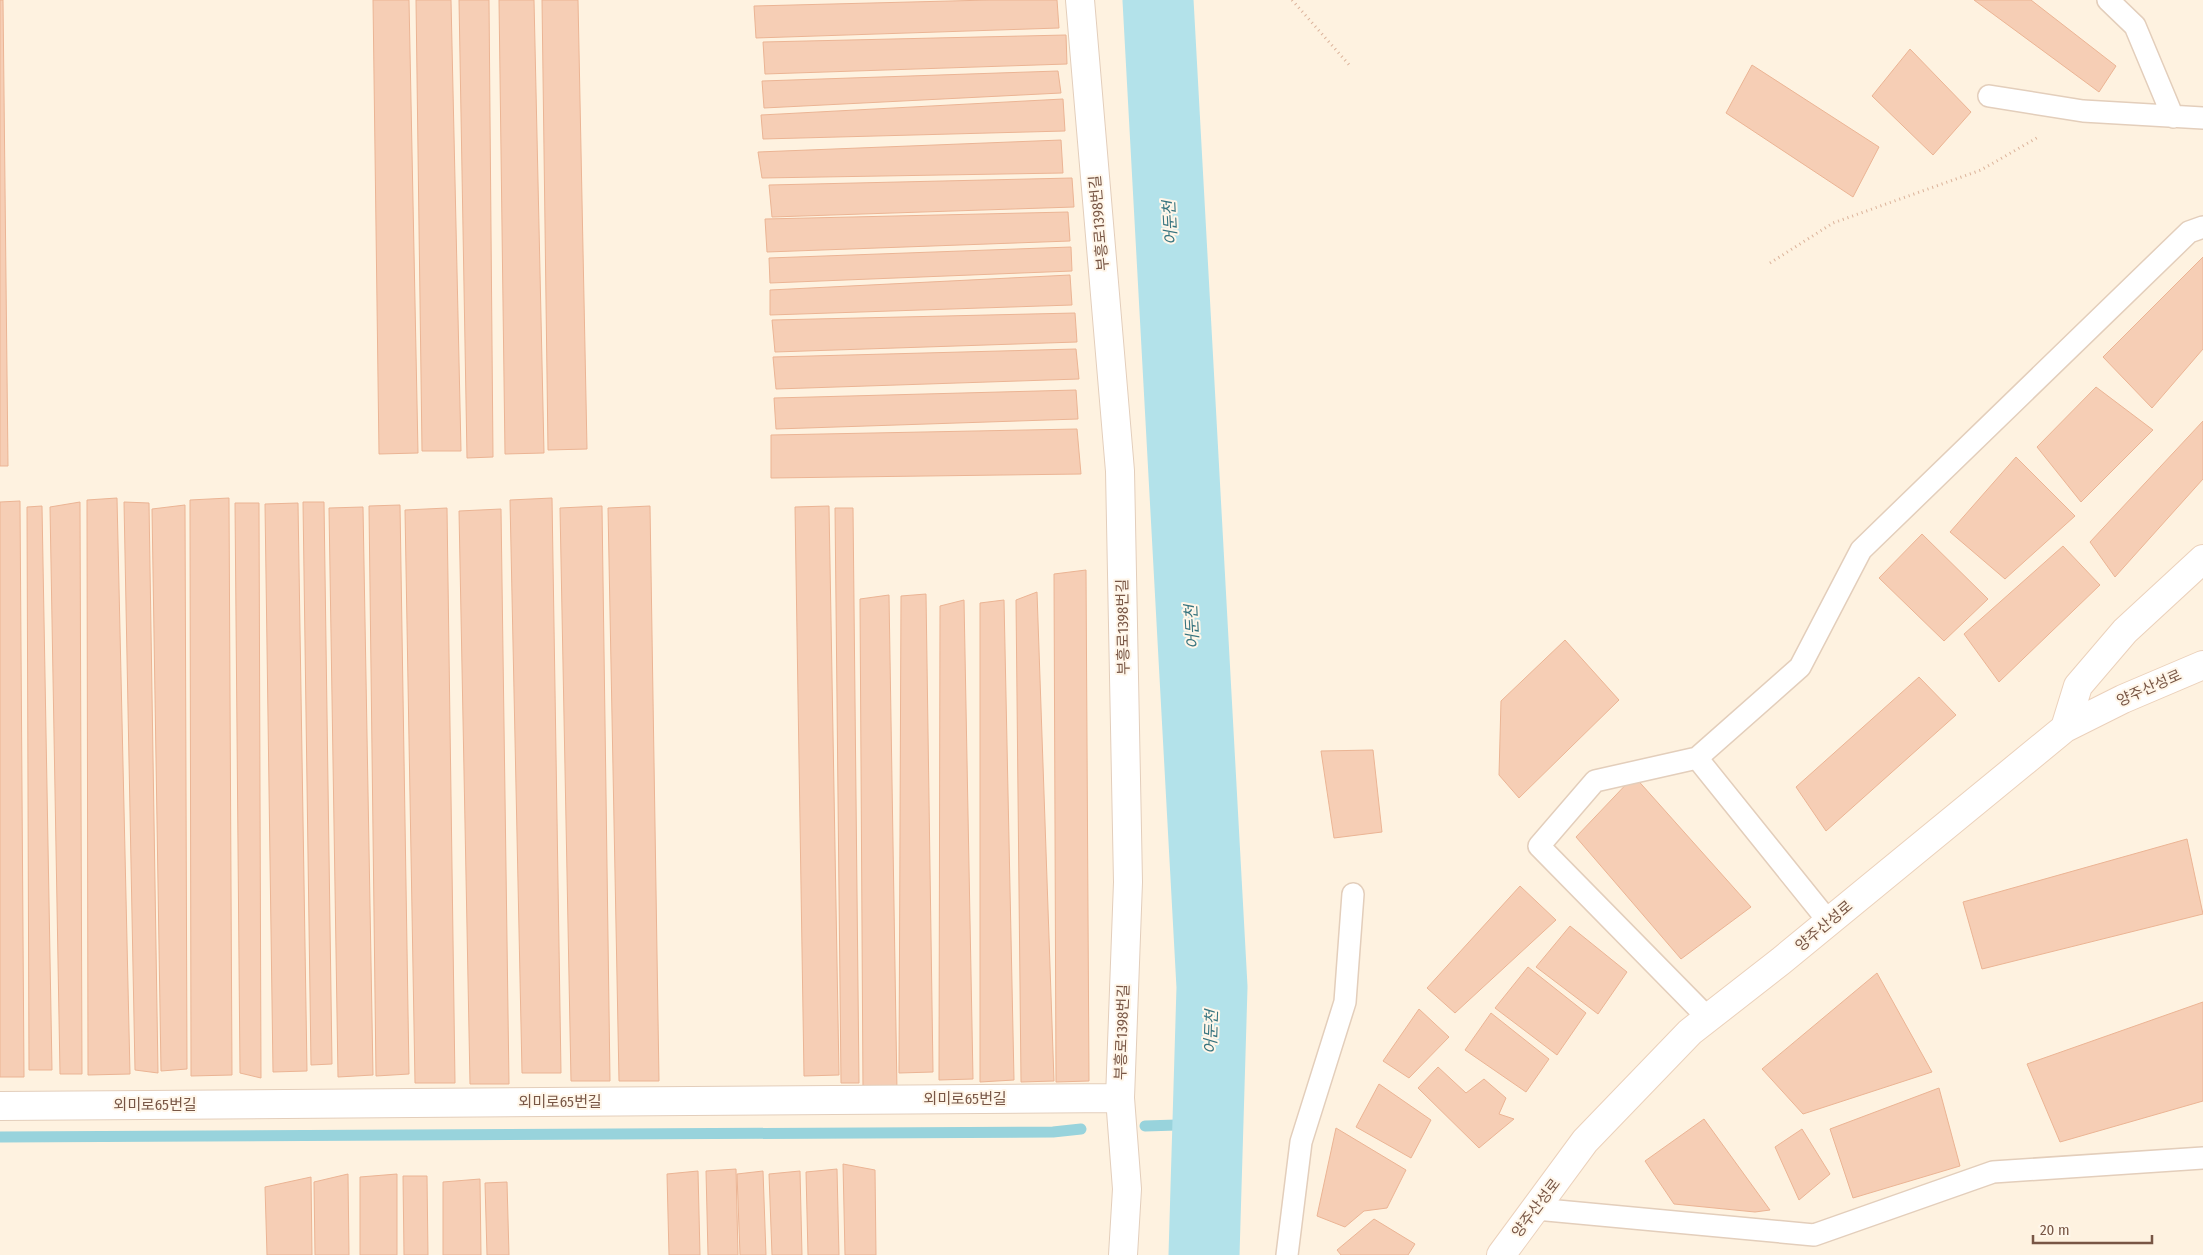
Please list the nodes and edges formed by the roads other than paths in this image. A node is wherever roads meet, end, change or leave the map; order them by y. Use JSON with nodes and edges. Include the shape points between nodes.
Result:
{"nodes":[{"id":1,"x":1080,"y":0,"type":"edge"},
{"id":2,"x":2108,"y":0,"type":"edge"},
{"id":3,"x":1989,"y":96,"type":"dead end"},
{"id":4,"x":2173,"y":116,"type":"junction"},
{"id":5,"x":2203,"y":118,"type":"edge"},
{"id":6,"x":2203,"y":227,"type":"edge"},
{"id":7,"x":2203,"y":559,"type":"edge"},
{"id":8,"x":2203,"y":665,"type":"edge"},
{"id":9,"x":2065,"y":728,"type":"junction"},
{"id":10,"x":1697,"y":758,"type":"junction"},
{"id":11,"x":1353,"y":894,"type":"dead end"},
{"id":12,"x":1828,"y":922,"type":"junction"},
{"id":13,"x":1708,"y":1018,"type":"junction"},
{"id":14,"x":1120,"y":1098,"type":"junction"},
{"id":15,"x":0,"y":1106,"type":"edge"},
{"id":16,"x":2203,"y":1158,"type":"edge"},
{"id":17,"x":1536,"y":1209,"type":"junction"},
{"id":18,"x":1504,"y":1253,"type":"edge"},
{"id":19,"x":1123,"y":1255,"type":"edge"},
{"id":20,"x":1287,"y":1255,"type":"edge"}],
"edges":[{"from":1,"to":14,"type":"street","name":"부흥로1398번길","via":[[1120,472],[1128,882]]},
{"from":2,"to":4,"type":"lane","via":[[2135,26]]},
{"from":3,"to":4,"type":"lane","via":[[2083,111]]},
{"from":4,"to":5,"type":"lane"},
{"from":6,"to":10,"type":"lane","via":[[2189,232],[1861,550],[1800,667]]},
{"from":7,"to":9,"type":"street","via":[[2125,631],[2078,686]]},
{"from":8,"to":9,"type":"street","name":"양주산성로"},
{"from":9,"to":12,"type":"street","name":"양주산성로"},
{"from":10,"to":12,"type":"lane"},
{"from":10,"to":13,"type":"lane","via":[[1595,781],[1539,846]]},
{"from":11,"to":20,"type":"lane","via":[[1345,1002],[1301,1142]]},
{"from":12,"to":13,"type":"street","name":"양주산성로"},
{"from":13,"to":17,"type":"street","name":"양주산성로","via":[[1690,1032],[1585,1141]]},
{"from":14,"to":15,"type":"street","name":"외미로65번길"},
{"from":14,"to":19,"type":"street","name":"부흥로1398번길","via":[[1126,1189]]},
{"from":16,"to":17,"type":"lane","via":[[1993,1172],[1814,1235]]},
{"from":17,"to":18,"type":"street","name":"양주산성로"}]}
